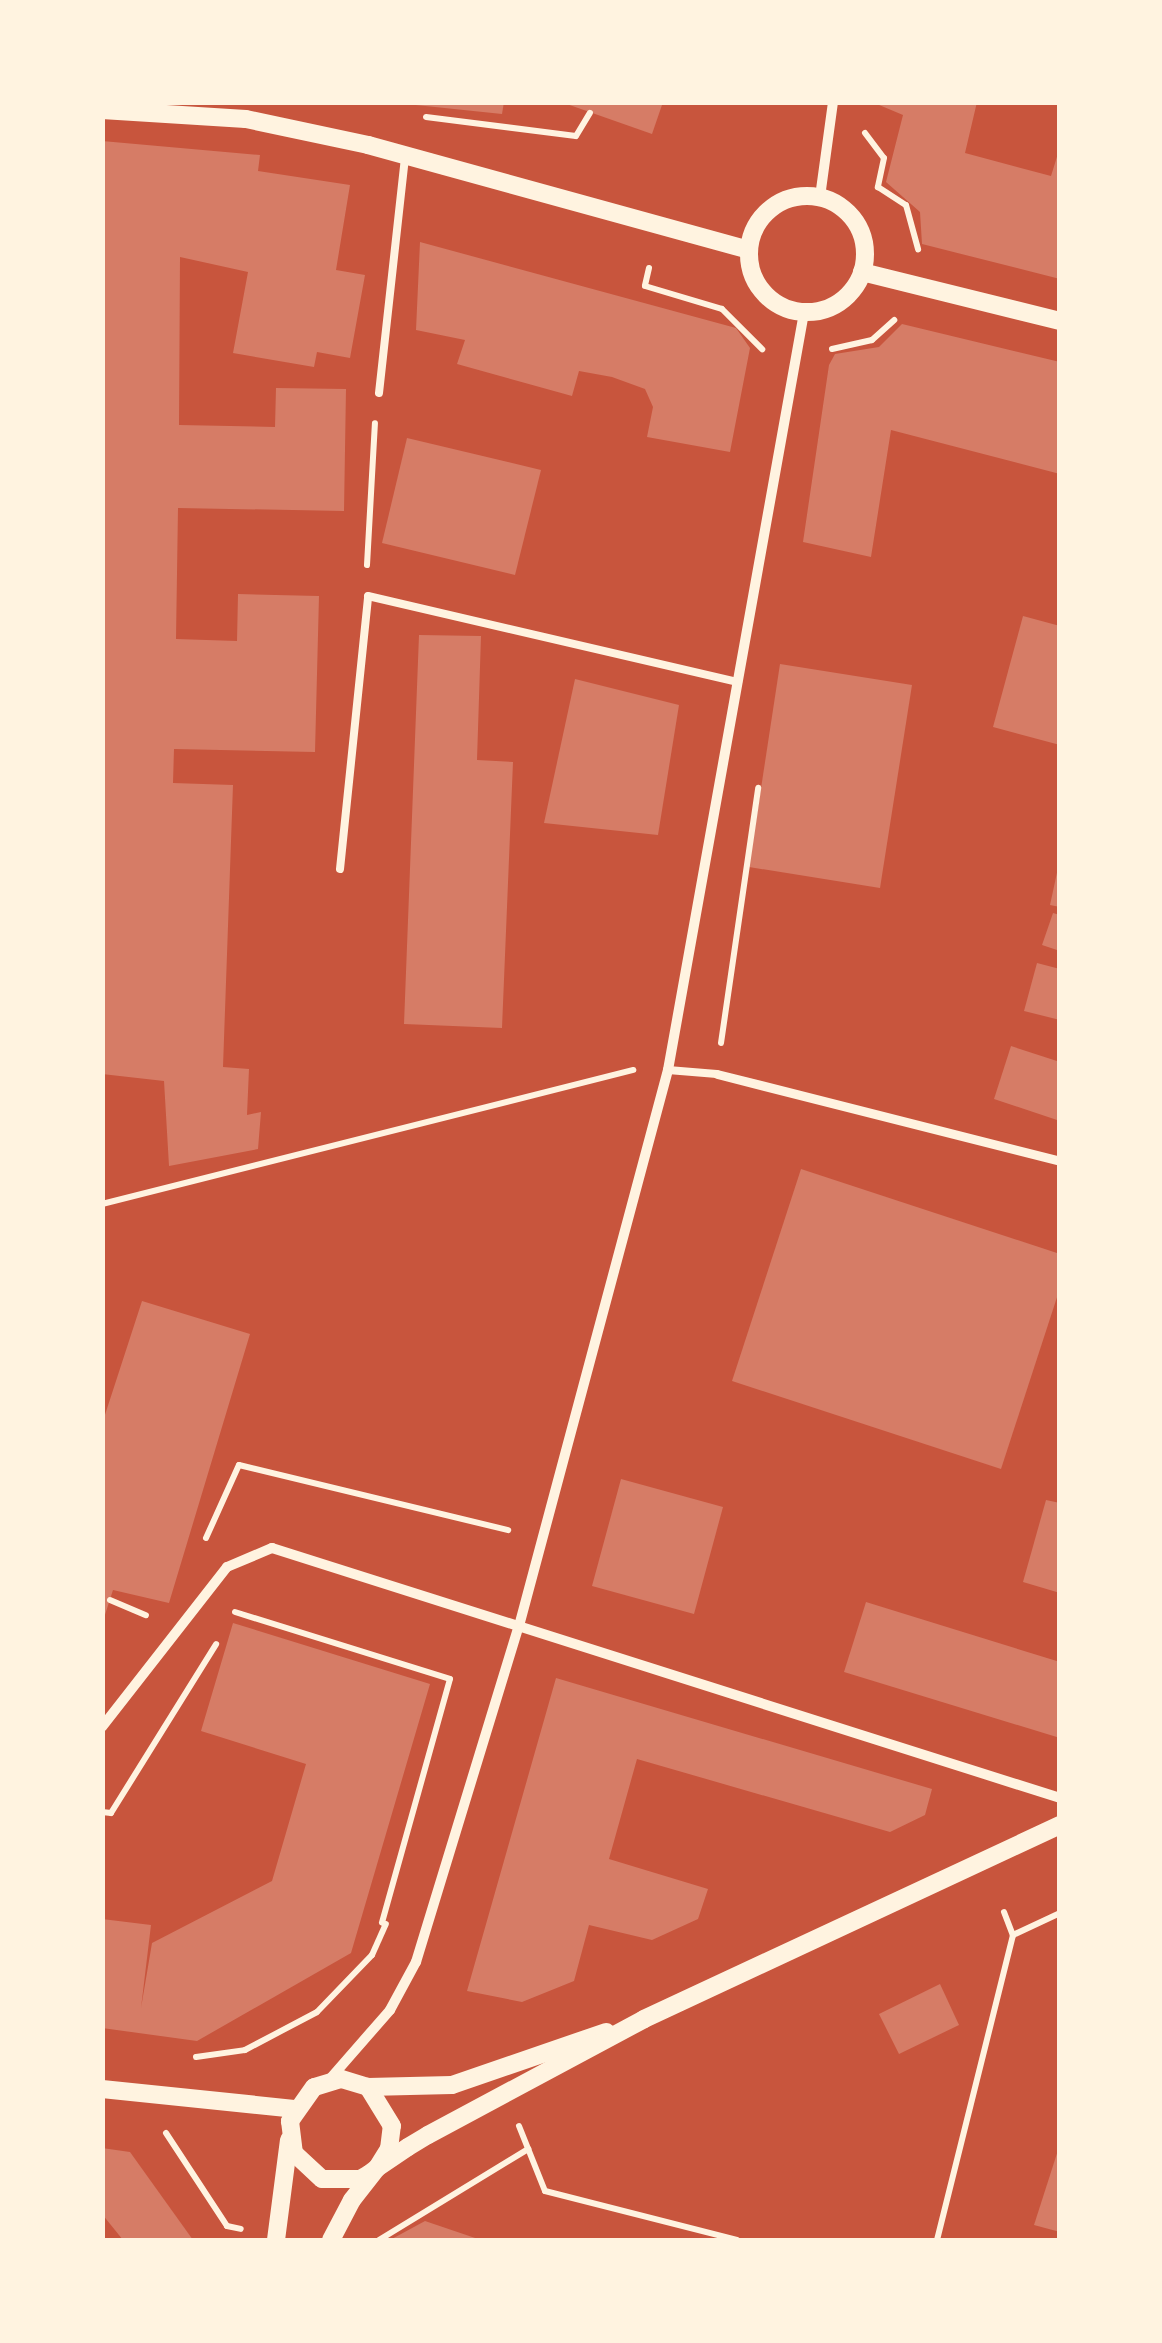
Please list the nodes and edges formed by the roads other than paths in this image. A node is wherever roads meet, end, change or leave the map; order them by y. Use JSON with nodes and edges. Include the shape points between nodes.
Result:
{"nodes":[{"id":1,"x":833,"y":102,"type":"edge"},
{"id":2,"x":102,"y":110,"type":"edge"},
{"id":3,"x":405,"y":156,"type":"junction"},
{"id":4,"x":820,"y":197,"type":"junction"},
{"id":5,"x":748,"y":250,"type":"junction"},
{"id":6,"x":862,"y":272,"type":"junction"},
{"id":7,"x":804,"y":312,"type":"junction"},
{"id":8,"x":1060,"y":322,"type":"edge"},
{"id":9,"x":379,"y":393,"type":"road end"},
{"id":10,"x":738,"y":682,"type":"junction"},
{"id":11,"x":340,"y":868,"type":"dead end"},
{"id":12,"x":668,"y":1070,"type":"junction"},
{"id":13,"x":717,"y":1074,"type":"joint"},
{"id":14,"x":1060,"y":1162,"type":"edge"},
{"id":15,"x":518,"y":1626,"type":"junction"},
{"id":16,"x":102,"y":1727,"type":"edge"},
{"id":17,"x":1060,"y":1798,"type":"edge"},
{"id":18,"x":1060,"y":1825,"type":"edge"},
{"id":19,"x":644,"y":2019,"type":"junction"},
{"id":20,"x":327,"y":2082,"type":"junction"},
{"id":21,"x":368,"y":2087,"type":"junction"},
{"id":22,"x":102,"y":2089,"type":"edge"},
{"id":23,"x":294,"y":2109,"type":"junction"},
{"id":24,"x":289,"y":2134,"type":"junction"},
{"id":25,"x":376,"y":2168,"type":"junction"},
{"id":26,"x":276,"y":2240,"type":"edge"},
{"id":27,"x":331,"y":2240,"type":"edge"}],
"edges":[{"from":1,"to":4,"type":"street"},
{"from":2,"to":3,"type":"street","via":[[246,119]]},
{"from":3,"to":5,"type":"street"},
{"from":3,"to":9,"type":"lane"},
{"from":4,"to":5,"type":"street","via":[[770,210]]},
{"from":4,"to":6,"type":"street","via":[[852,218]]},
{"from":5,"to":7,"type":"street","via":[[760,289]]},
{"from":6,"to":7,"type":"street","via":[[840,303]]},
{"from":6,"to":8,"type":"street"},
{"from":7,"to":10,"type":"street"},
{"from":10,"to":11,"type":"lane","via":[[368,596]]},
{"from":10,"to":12,"type":"street"},
{"from":12,"to":13,"type":"lane"},
{"from":12,"to":15,"type":"street"},
{"from":13,"to":14,"type":"street"},
{"from":15,"to":16,"type":"street","via":[[272,1548],[246,1552]]},
{"from":15,"to":17,"type":"street","via":[[555,1645]]},
{"from":15,"to":20,"type":"street","via":[[423,1940],[390,2010]]},
{"from":18,"to":19,"type":"street"},
{"from":19,"to":21,"type":"street","via":[[452,2085]]},
{"from":19,"to":25,"type":"street"},
{"from":20,"to":21,"type":"street"},
{"from":20,"to":23,"type":"street"},
{"from":21,"to":25,"type":"street","via":[[392,2126]]},
{"from":22,"to":23,"type":"street"},
{"from":23,"to":24,"type":"street"},
{"from":24,"to":25,"type":"street","via":[[299,2162],[322,2179],[350,2182]]},
{"from":24,"to":26,"type":"street"},
{"from":25,"to":27,"type":"street"}]}
